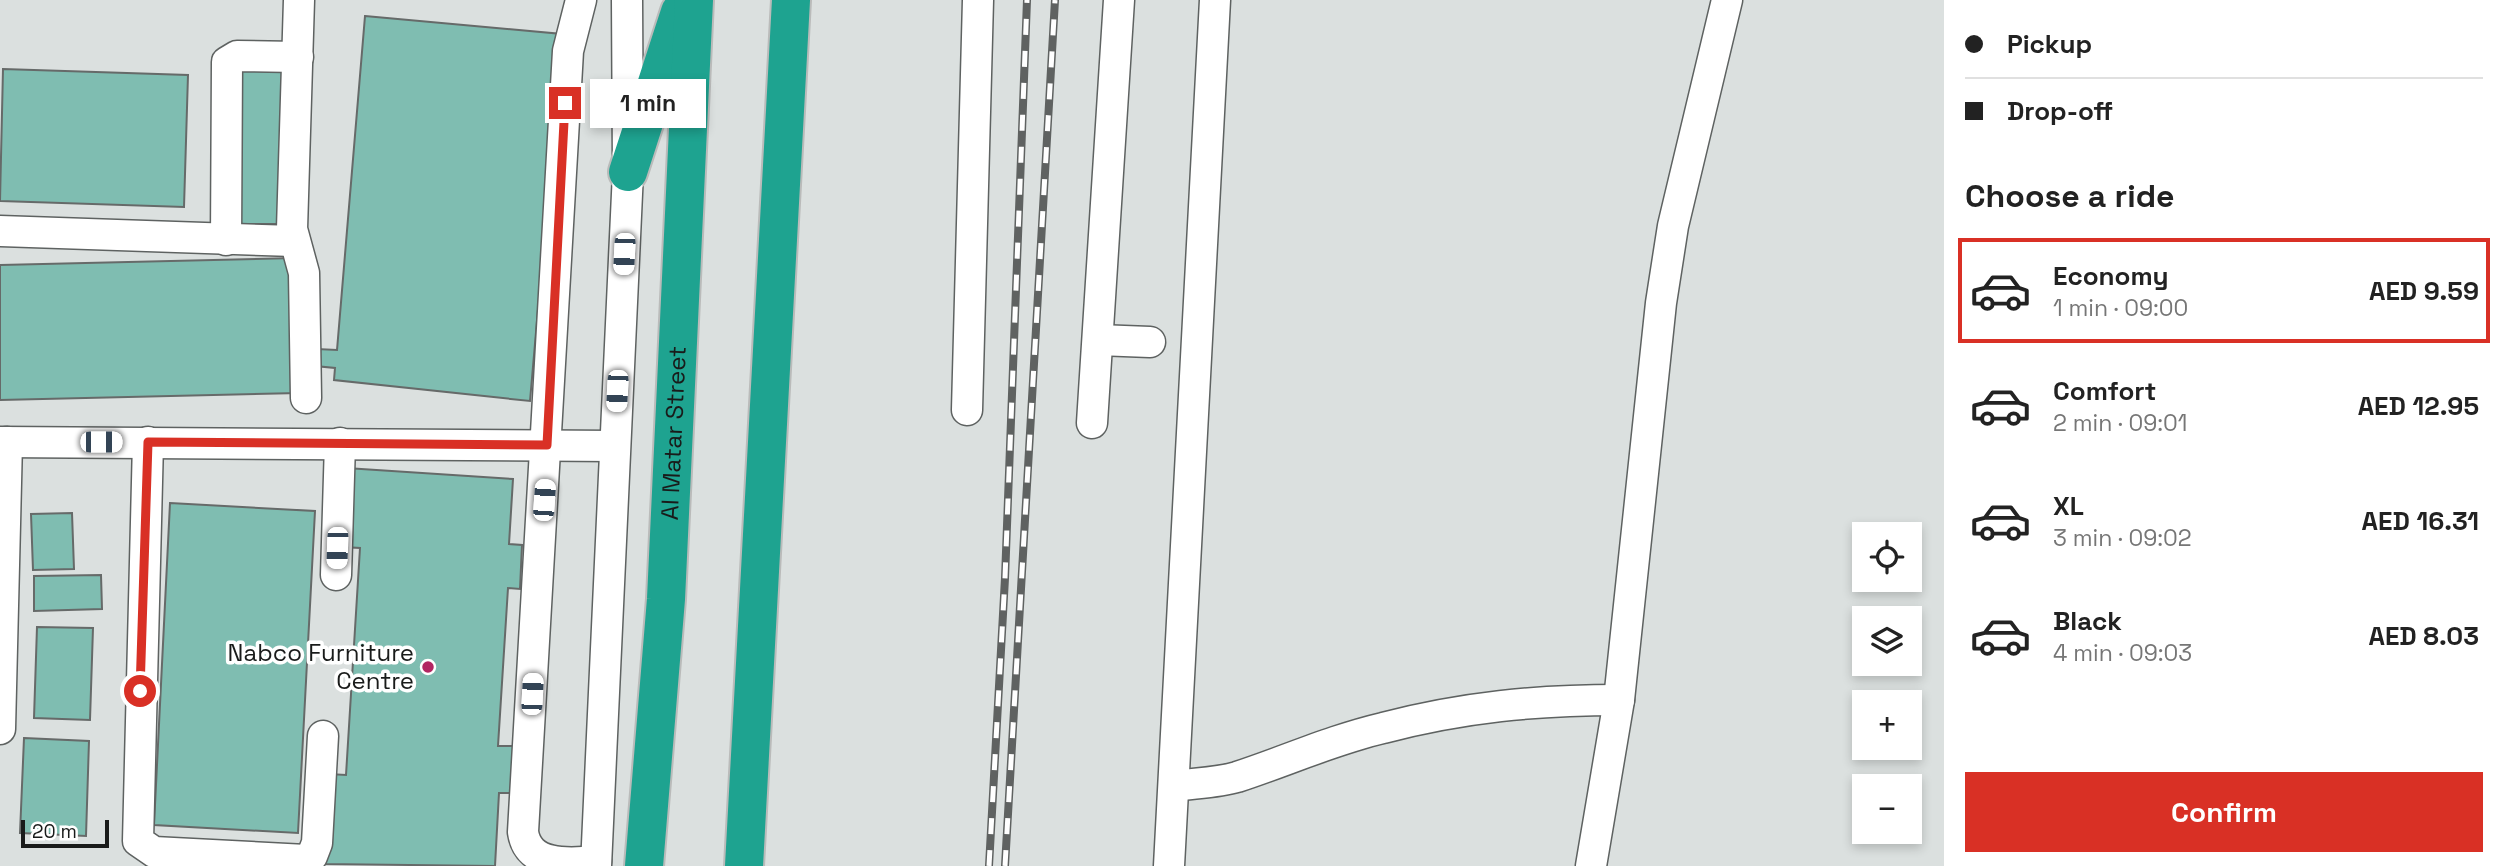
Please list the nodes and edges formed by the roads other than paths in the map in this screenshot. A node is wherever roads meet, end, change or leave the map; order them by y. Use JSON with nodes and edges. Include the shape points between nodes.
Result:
{"nodes":[{"id":1,"x":299,"y":0,"type":"edge"},
{"id":2,"x":581,"y":0,"type":"edge"},
{"id":3,"x":684,"y":0,"type":"edge"},
{"id":4,"x":694,"y":0,"type":"edge"},
{"id":5,"x":791,"y":0,"type":"edge"},
{"id":6,"x":978,"y":0,"type":"edge"},
{"id":7,"x":1119,"y":0,"type":"edge"},
{"id":8,"x":1215,"y":0,"type":"edge"},
{"id":9,"x":1727,"y":0,"type":"edge"},
{"id":10,"x":623,"y":4,"type":"edge"},
{"id":11,"x":298,"y":57,"type":"junction"},
{"id":12,"x":628,"y":172,"type":"junction"},
{"id":13,"x":0,"y":231,"type":"edge"},
{"id":14,"x":226,"y":240,"type":"junction"},
{"id":15,"x":294,"y":241,"type":"junction"},
{"id":16,"x":1098,"y":340,"type":"junction"},
{"id":17,"x":1150,"y":342,"type":"dead end"},
{"id":18,"x":306,"y":398,"type":"dead end"},
{"id":19,"x":967,"y":410,"type":"dead end"},
{"id":20,"x":1092,"y":423,"type":"dead end"},
{"id":21,"x":3,"y":442,"type":"edge"},
{"id":22,"x":148,"y":442,"type":"junction"},
{"id":23,"x":340,"y":443,"type":"junction"},
{"id":24,"x":547,"y":445,"type":"junction"},
{"id":25,"x":614,"y":446,"type":"junction"},
{"id":26,"x":336,"y":575,"type":"dead end"},
{"id":27,"x":1619,"y":700,"type":"junction"},
{"id":28,"x":0,"y":729,"type":"edge"},
{"id":29,"x":323,"y":736,"type":"dead end"},
{"id":30,"x":1174,"y":786,"type":"junction"},
{"id":31,"x":596,"y":864,"type":"edge"},
{"id":32,"x":644,"y":866,"type":"edge"},
{"id":33,"x":744,"y":866,"type":"edge"},
{"id":34,"x":1169,"y":866,"type":"edge"},
{"id":35,"x":1591,"y":866,"type":"edge"}],
"edges":[{"from":1,"to":11,"type":"street"},
{"from":2,"to":24,"type":"street","via":[[568,51]]},
{"from":3,"to":12,"type":"highway"},
{"from":4,"to":32,"type":"highway","name":"Al Matar Street","via":[[666,599]]},
{"from":5,"to":33,"type":"highway"},
{"from":6,"to":19,"type":"street"},
{"from":7,"to":16,"type":"street"},
{"from":8,"to":30,"type":"street"},
{"from":9,"to":27,"type":"street","via":[[1673,226],[1661,303]]},
{"from":10,"to":12,"type":"street"},
{"from":11,"to":14,"type":"street","via":[[237,56],[227,62]]},
{"from":11,"to":15,"type":"street"},
{"from":12,"to":25,"type":"street"},
{"from":13,"to":14,"type":"street"},
{"from":14,"to":15,"type":"street"},
{"from":15,"to":18,"type":"street","via":[[304,274]]},
{"from":16,"to":17,"type":"street"},
{"from":16,"to":20,"type":"street"},
{"from":21,"to":22,"type":"street"},
{"from":21,"to":28,"type":"street"},
{"from":22,"to":23,"type":"street"},
{"from":22,"to":29,"type":"street","via":[[138,841],[154,852],[306,860],[317,843]]},
{"from":23,"to":24,"type":"street"},
{"from":23,"to":26,"type":"street"},
{"from":24,"to":25,"type":"street"},
{"from":24,"to":31,"type":"street","via":[[524,841],[534,856],[549,864]]},
{"from":25,"to":31,"type":"street"},
{"from":27,"to":30,"type":"street","via":[[1536,701],[1459,711],[1345,739],[1234,778]]},
{"from":27,"to":35,"type":"street"},
{"from":30,"to":34,"type":"street"}]}
